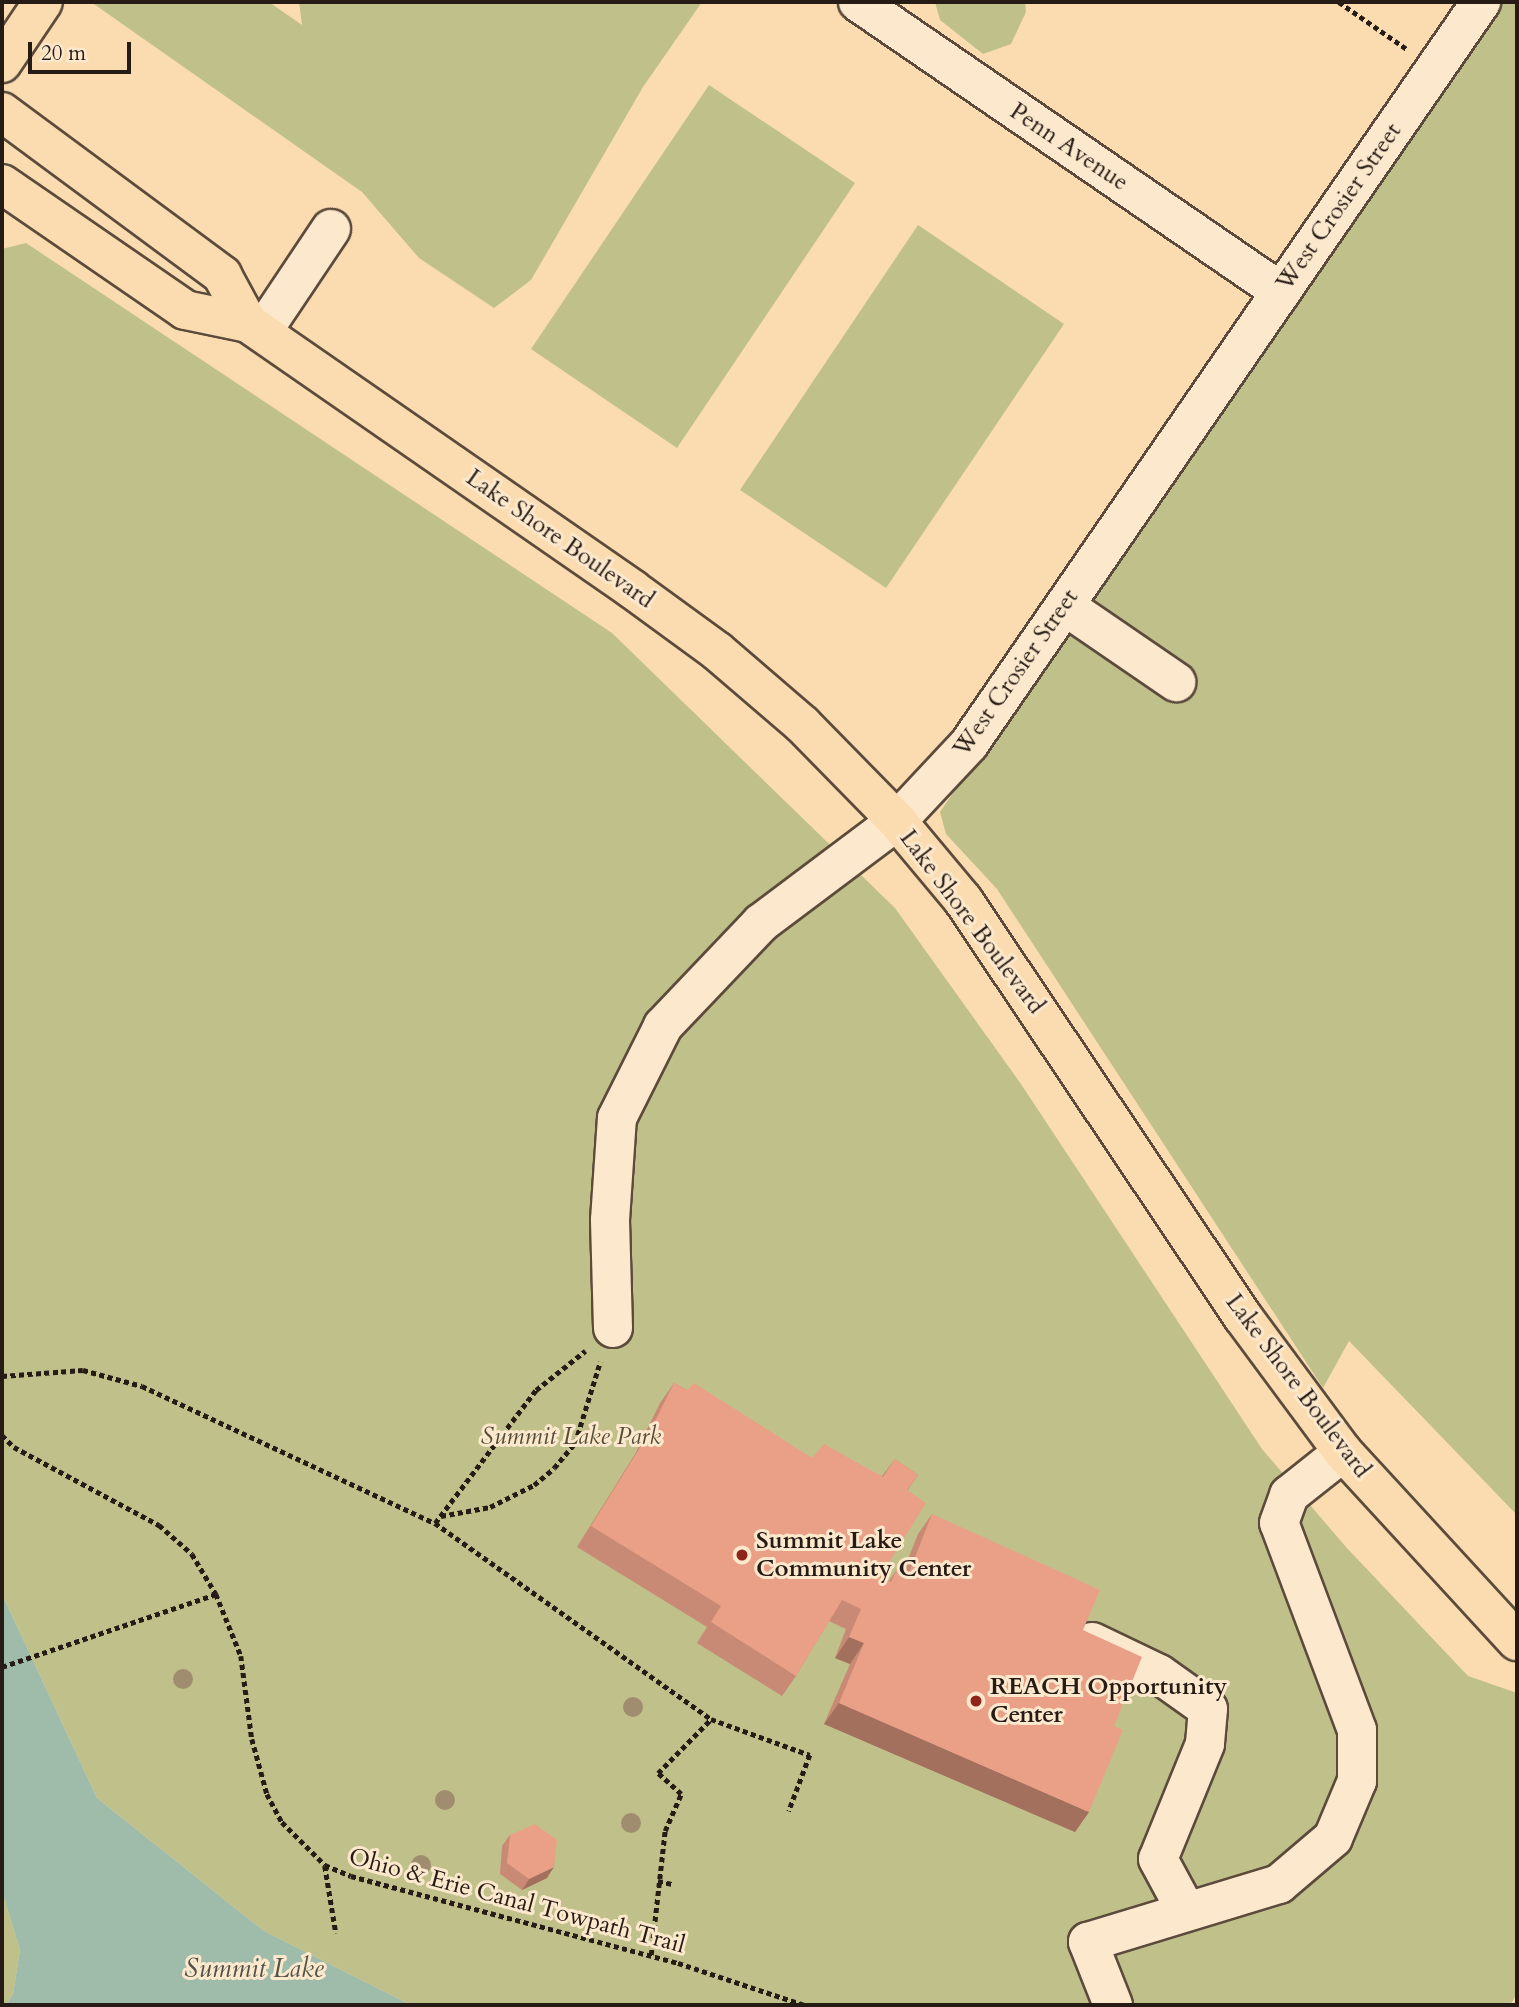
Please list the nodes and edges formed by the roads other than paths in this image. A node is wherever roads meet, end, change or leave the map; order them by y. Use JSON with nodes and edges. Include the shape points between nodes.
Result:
{"nodes":[{"id":1,"x":43,"y":2,"type":"edge"},
{"id":2,"x":858,"y":2,"type":"edge"},
{"id":3,"x":1481,"y":2,"type":"edge"},
{"id":4,"x":2,"y":63,"type":"edge"},
{"id":5,"x":2,"y":112,"type":"edge"},
{"id":6,"x":2,"y":184,"type":"edge"},
{"id":7,"x":331,"y":229,"type":"dead end"},
{"id":8,"x":1281,"y":292,"type":"junction"},
{"id":9,"x":255,"y":327,"type":"junction"},
{"id":10,"x":1065,"y":606,"type":"junction"},
{"id":11,"x":1176,"y":682,"type":"dead end"},
{"id":12,"x":897,"y":821,"type":"junction"},
{"id":13,"x":613,"y":1328,"type":"road end"},
{"id":14,"x":1343,"y":1452,"type":"junction"},
{"id":15,"x":1517,"y":1641,"type":"edge"},
{"id":16,"x":1092,"y":1642,"type":"edge"},
{"id":17,"x":1185,"y":1909,"type":"junction"},
{"id":18,"x":1114,"y":2005,"type":"edge"}],
"edges":[{"from":1,"to":4,"type":"main road"},
{"from":2,"to":8,"type":"street","name":"Penn Avenue"},
{"from":3,"to":8,"type":"street","name":"West Crosier Street"},
{"from":5,"to":9,"type":"main road","name":"Lake Shore Boulevard","via":[[222,275]]},
{"from":6,"to":9,"type":"main road","name":"Lake Shore Boulevard","via":[[185,310]]},
{"from":7,"to":9,"type":"street"},
{"from":8,"to":10,"type":"street","name":"West Crosier Street"},
{"from":9,"to":12,"type":"main road","name":"Lake Shore Boulevard","via":[[717,651],[803,725]]},
{"from":10,"to":11,"type":"street"},
{"from":10,"to":12,"type":"street","name":"West Crosier Street","via":[[969,744]]},
{"from":12,"to":13,"type":"street","name":"West Crosier Street","via":[[761,923],[663,1026],[617,1118],[610,1220]]},
{"from":12,"to":14,"type":"main road","name":"Lake Shore Boulevard","via":[[1004,957],[1243,1317]]},
{"from":14,"to":15,"type":"main road","name":"Lake Shore Boulevard"},
{"from":14,"to":17,"type":"street","via":[[1289,1495],[1279,1523],[1357,1730],[1357,1781],[1333,1838],[1279,1884]]},
{"from":16,"to":17,"type":"street","via":[[1159,1674],[1208,1709],[1205,1744],[1158,1859]]},
{"from":17,"to":18,"type":"street","via":[[1088,1942]]}]}
